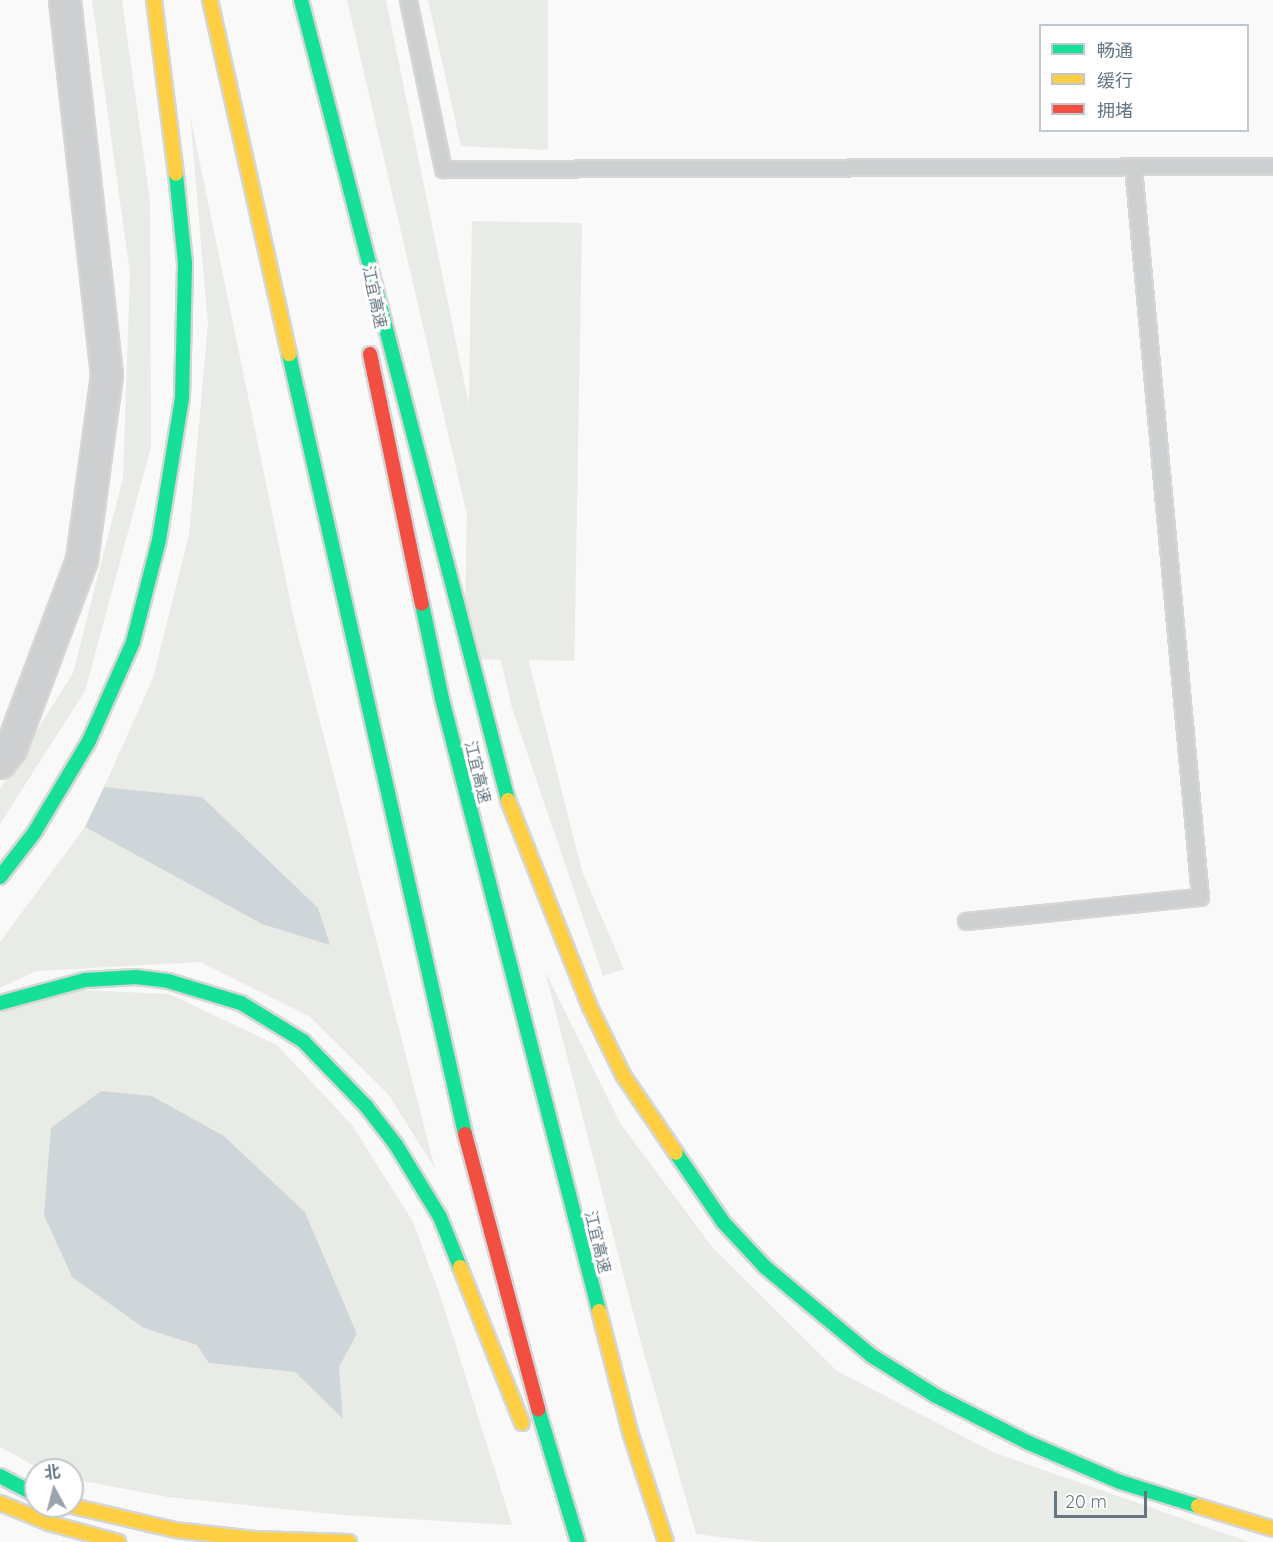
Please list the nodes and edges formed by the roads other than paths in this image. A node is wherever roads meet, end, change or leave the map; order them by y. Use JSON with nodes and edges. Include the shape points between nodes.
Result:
{"nodes":[{"id":1,"x":65,"y":0,"type":"edge"},
{"id":2,"x":154,"y":0,"type":"edge"},
{"id":3,"x":210,"y":0,"type":"edge"},
{"id":4,"x":296,"y":0,"type":"edge"},
{"id":5,"x":302,"y":0,"type":"edge"},
{"id":6,"x":408,"y":0,"type":"edge"},
{"id":7,"x":1273,"y":165,"type":"edge"},
{"id":8,"x":1133,"y":167,"type":"junction"},
{"id":9,"x":340,"y":210,"type":"dead end"},
{"id":10,"x":366,"y":338,"type":"dead end"},
{"id":11,"x":0,"y":763,"type":"edge"},
{"id":12,"x":0,"y":877,"type":"edge"},
{"id":13,"x":966,"y":921,"type":"dead end"},
{"id":14,"x":0,"y":1003,"type":"edge"},
{"id":15,"x":529,"y":1442,"type":"dead end"},
{"id":16,"x":542,"y":1475,"type":"dead end"},
{"id":17,"x":0,"y":1476,"type":"edge"},
{"id":18,"x":24,"y":1489,"type":"edge"},
{"id":19,"x":0,"y":1503,"type":"edge"},
{"id":20,"x":84,"y":1509,"type":"edge"},
{"id":21,"x":1273,"y":1529,"type":"edge"},
{"id":22,"x":118,"y":1542,"type":"edge"},
{"id":23,"x":349,"y":1542,"type":"edge"},
{"id":24,"x":567,"y":1542,"type":"edge"},
{"id":25,"x":578,"y":1542,"type":"edge"},
{"id":26,"x":666,"y":1542,"type":"edge"}],
"edges":[{"from":1,"to":11,"type":"street","via":[[107,375],[82,560],[10,749]]},
{"from":2,"to":12,"type":"highway","via":[[169,97],[185,263],[182,398],[159,540],[133,642],[89,741],[34,833]]},
{"from":3,"to":25,"type":"highway","via":[[454,1093],[534,1395]]},
{"from":4,"to":9,"type":"highway"},
{"from":5,"to":21,"type":"highway","via":[[509,804],[590,1007],[623,1076],[723,1222],[765,1267],[872,1356],[936,1396],[1029,1443],[1120,1482]]},
{"from":6,"to":8,"type":"lane","via":[[443,170]]},
{"from":7,"to":8,"type":"lane"},
{"from":8,"to":13,"type":"lane","via":[[1200,897]]},
{"from":10,"to":26,"type":"highway","name":"江宜高速","via":[[442,699],[630,1432]]},
{"from":14,"to":15,"type":"highway","via":[[85,980],[136,977],[168,981],[241,1003],[303,1041],[366,1106],[396,1145],[440,1217]]},
{"from":16,"to":24,"type":"highway"},
{"from":17,"to":18,"type":"highway"},
{"from":19,"to":22,"type":"highway","via":[[49,1523]]},
{"from":20,"to":23,"type":"highway","via":[[175,1530],[254,1539]]}]}
